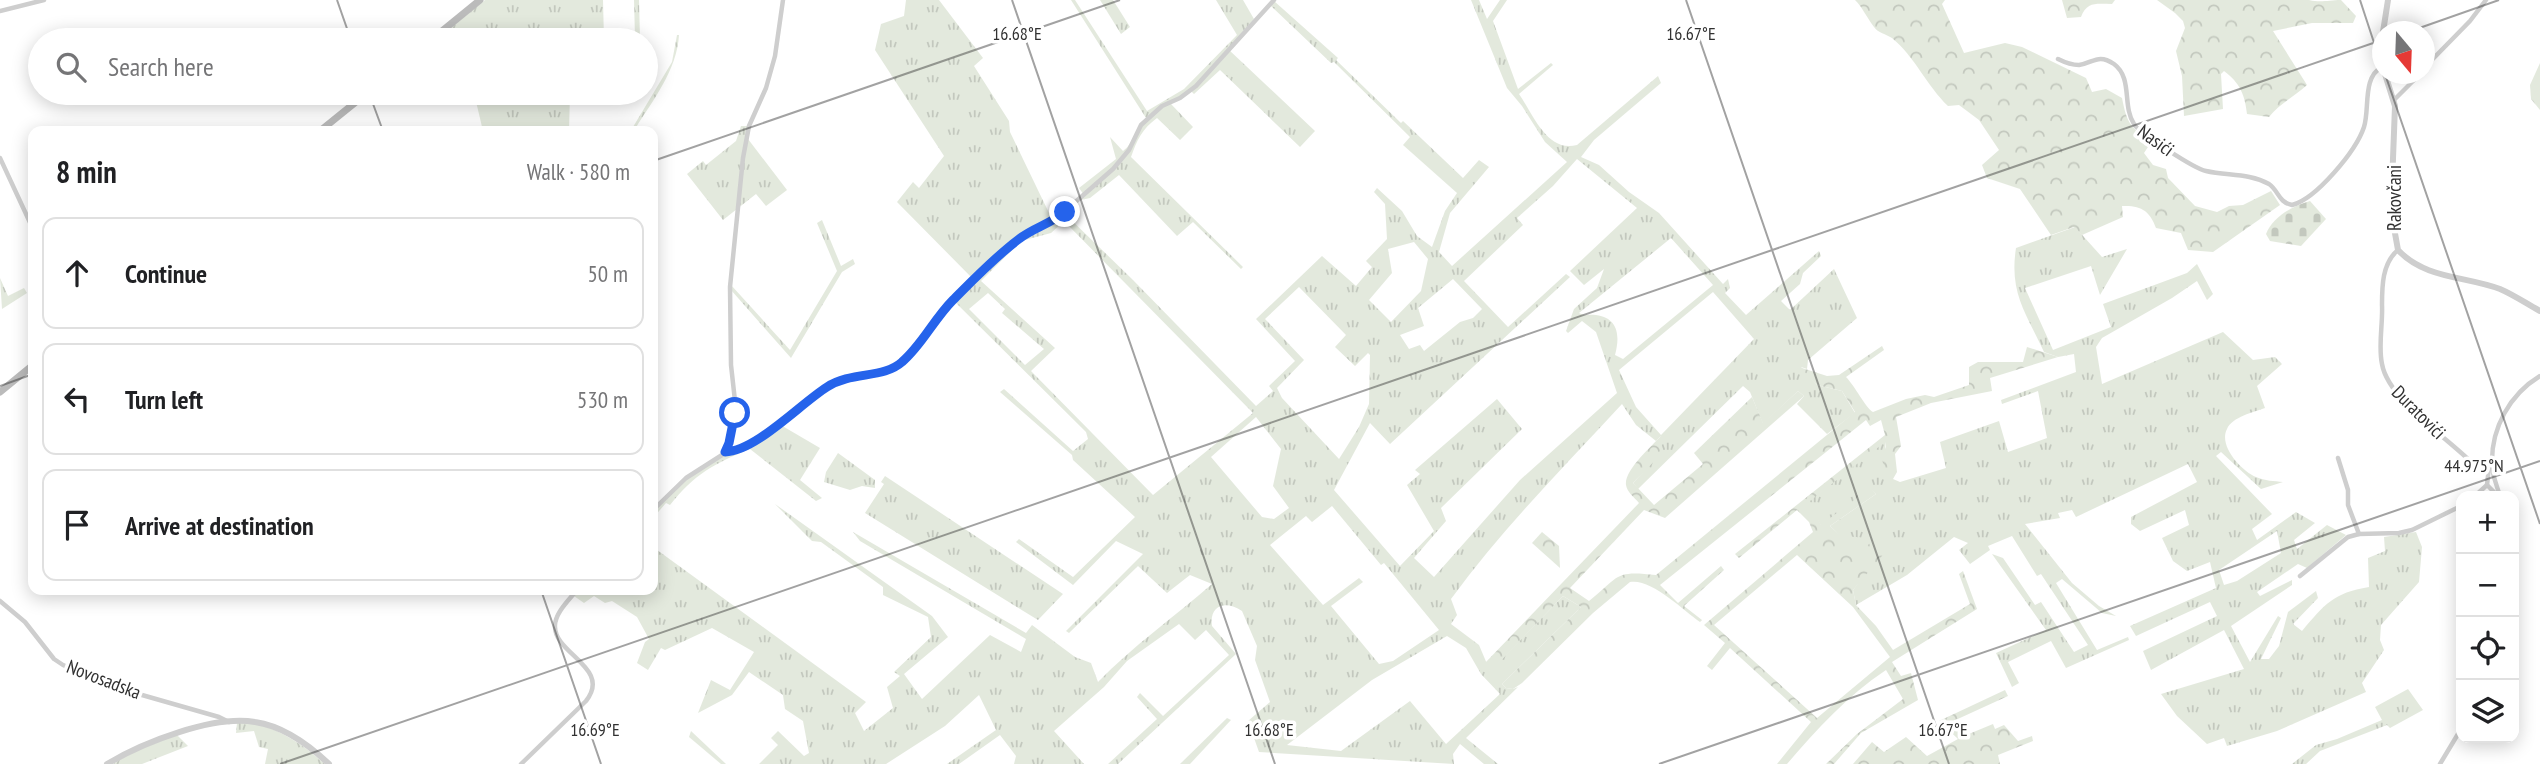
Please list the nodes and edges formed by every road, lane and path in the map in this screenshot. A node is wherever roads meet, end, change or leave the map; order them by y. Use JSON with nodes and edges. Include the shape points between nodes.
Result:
{"nodes":[{"id":1,"x":44,"y":0,"type":"edge"},
{"id":2,"x":480,"y":0,"type":"edge"},
{"id":3,"x":783,"y":0,"type":"edge"},
{"id":4,"x":1274,"y":0,"type":"edge"},
{"id":5,"x":2388,"y":0,"type":"edge"},
{"id":6,"x":2486,"y":0,"type":"edge"},
{"id":7,"x":0,"y":11,"type":"edge"},
{"id":8,"x":2385,"y":21,"type":"edge"},
{"id":9,"x":446,"y":28,"type":"edge"},
{"id":10,"x":2435,"y":57,"type":"edge"},
{"id":11,"x":2058,"y":59,"type":"dead end"},
{"id":12,"x":2372,"y":76,"type":"edge"},
{"id":13,"x":2389,"y":84,"type":"edge"},
{"id":14,"x":2410,"y":84,"type":"edge"},
{"id":15,"x":2395,"y":99,"type":"junction"},
{"id":16,"x":352,"y":105,"type":"edge"},
{"id":17,"x":326,"y":126,"type":"edge"},
{"id":18,"x":0,"y":158,"type":"edge"},
{"id":19,"x":28,"y":218,"type":"edge"},
{"id":20,"x":2398,"y":250,"type":"junction"},
{"id":21,"x":2540,"y":311,"type":"edge"},
{"id":22,"x":28,"y":369,"type":"edge"},
{"id":23,"x":2540,"y":376,"type":"edge"},
{"id":24,"x":0,"y":393,"type":"edge"},
{"id":25,"x":725,"y":452,"type":"junction"},
{"id":26,"x":2338,"y":458,"type":"dead end"},
{"id":27,"x":2491,"y":466,"type":"junction"},
{"id":28,"x":2487,"y":485,"type":"junction"},
{"id":29,"x":2480,"y":491,"type":"edge"},
{"id":30,"x":2494,"y":491,"type":"edge"},
{"id":31,"x":2498,"y":491,"type":"edge"},
{"id":32,"x":658,"y":505,"type":"edge"},
{"id":33,"x":2456,"y":508,"type":"edge"},
{"id":34,"x":2359,"y":534,"type":"junction"},
{"id":35,"x":2300,"y":576,"type":"dead end"},
{"id":36,"x":573,"y":595,"type":"edge"},
{"id":37,"x":0,"y":601,"type":"edge"},
{"id":38,"x":229,"y":723,"type":"junction"},
{"id":39,"x":2456,"y":737,"type":"edge"},
{"id":40,"x":107,"y":764,"type":"edge"},
{"id":41,"x":329,"y":764,"type":"edge"},
{"id":42,"x":521,"y":764,"type":"edge"},
{"id":43,"x":2440,"y":764,"type":"edge"}],
"edges":[{"from":1,"to":7,"type":"street"},
{"from":2,"to":9,"type":"main road"},
{"from":3,"to":25,"type":"street","via":[[775,56],[749,126],[743,158],[729,308],[736,410]]},
{"from":4,"to":25,"type":"street","via":[[1196,86],[1141,125],[1113,169],[1051,223],[1015,242],[954,299],[901,363],[888,371],[854,375],[830,385],[750,445]]},
{"from":5,"to":8,"type":"street"},
{"from":6,"to":10,"type":"street"},
{"from":11,"to":12,"type":"street","name":"Nasići","via":[[2077,65],[2100,59],[2111,62],[2123,75],[2130,116],[2143,134],[2195,168],[2268,184],[2287,205],[2306,200],[2340,165],[2363,130]]},
{"from":13,"to":15,"type":"street","name":"Rakovčani"},
{"from":14,"to":15,"type":"street"},
{"from":15,"to":20,"type":"street","name":"Rakovčani","via":[[2391,211]]},
{"from":16,"to":17,"type":"main road"},
{"from":18,"to":19,"type":"street"},
{"from":20,"to":21,"type":"street","name":"Rakovčani","via":[[2416,266],[2499,289]]},
{"from":20,"to":27,"type":"street","name":"Duratovići","via":[[2387,263],[2383,284],[2383,370],[2412,410],[2475,466]]},
{"from":22,"to":24,"type":"main road"},
{"from":23,"to":27,"type":"street","via":[[2506,409]]},
{"from":25,"to":32,"type":"street","via":[[686,478]]},
{"from":26,"to":34,"type":"street"},
{"from":27,"to":28,"type":"street"},
{"from":27,"to":31,"type":"street"},
{"from":28,"to":29,"type":"street"},
{"from":28,"to":30,"type":"street"},
{"from":33,"to":34,"type":"street","via":[[2412,530]]},
{"from":34,"to":35,"type":"street","via":[[2342,540]]},
{"from":36,"to":42,"type":"street","via":[[558,615],[555,628],[565,647],[586,668],[591,692]]},
{"from":37,"to":38,"type":"street","name":"Novosadska","via":[[63,665],[107,685]]},
{"from":38,"to":40,"type":"street","via":[[171,734]]},
{"from":38,"to":41,"type":"street","via":[[264,724],[303,742]]},
{"from":39,"to":43,"type":"street"}]}
